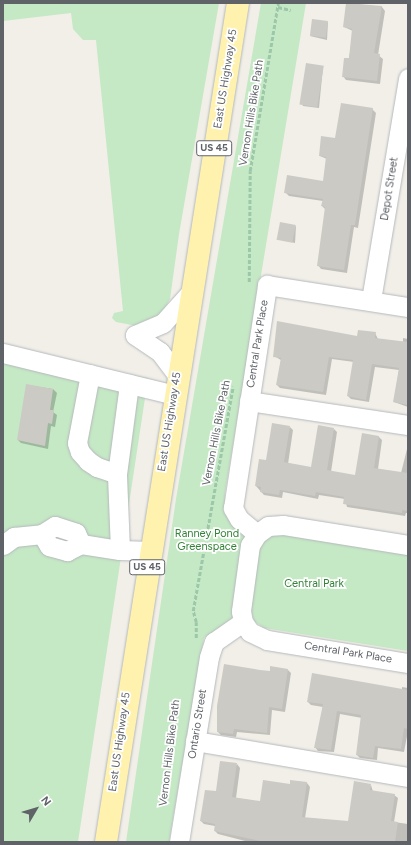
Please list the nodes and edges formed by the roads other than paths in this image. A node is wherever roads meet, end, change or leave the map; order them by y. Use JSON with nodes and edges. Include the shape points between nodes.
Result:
{"nodes":[{"id":1,"x":238,"y":3,"type":"edge"},
{"id":2,"x":408,"y":78,"type":"edge"},
{"id":3,"x":191,"y":292,"type":"junction"},
{"id":4,"x":371,"y":300,"type":"junction"},
{"id":5,"x":408,"y":307,"type":"edge"},
{"id":6,"x":3,"y":353,"type":"edge"},
{"id":7,"x":90,"y":374,"type":"junction"},
{"id":8,"x":129,"y":384,"type":"junction"},
{"id":9,"x":176,"y":386,"type":"junction"},
{"id":10,"x":249,"y":401,"type":"junction"},
{"id":11,"x":408,"y":425,"type":"edge"},
{"id":12,"x":117,"y":474,"type":"junction"},
{"id":13,"x":257,"y":534,"type":"junction"},
{"id":14,"x":408,"y":544,"type":"edge"},
{"id":15,"x":3,"y":545,"type":"edge"},
{"id":16,"x":120,"y":550,"type":"junction"},
{"id":17,"x":150,"y":551,"type":"junction"},
{"id":18,"x":243,"y":622,"type":"junction"},
{"id":19,"x":408,"y":662,"type":"edge"},
{"id":20,"x":195,"y":741,"type":"junction"},
{"id":21,"x":408,"y":777,"type":"edge"},
{"id":22,"x":106,"y":842,"type":"edge"},
{"id":23,"x":179,"y":842,"type":"edge"}],
"edges":[{"from":1,"to":3,"type":"main road","name":"East US Highway 45","number":"US 45"},
{"from":2,"to":4,"type":"street","name":"Depot Street"},
{"from":3,"to":9,"type":"main road","name":"East US Highway 45","number":"US 45"},
{"from":3,"to":9,"type":"street","via":[[163,323],[135,335],[160,352]]},
{"from":4,"to":5,"type":"street","name":"Central Park Place"},
{"from":4,"to":10,"type":"street","name":"Central Park Place","via":[[258,286]]},
{"from":6,"to":7,"type":"street"},
{"from":7,"to":8,"type":"street"},
{"from":7,"to":12,"type":"street","via":[[77,443],[80,452],[88,461]]},
{"from":8,"to":9,"type":"street"},
{"from":8,"to":12,"type":"street"},
{"from":9,"to":17,"type":"main road","name":"East US Highway 45","number":"US 45"},
{"from":10,"to":11,"type":"street"},
{"from":10,"to":13,"type":"street","name":"Central Park Place","via":[[233,508],[239,519]]},
{"from":12,"to":16,"type":"street"},
{"from":13,"to":14,"type":"street","via":[[268,526],[283,525]]},
{"from":13,"to":18,"type":"street","via":[[250,545],[241,611]]},
{"from":15,"to":16,"type":"street","via":[[21,535],[42,534],[49,546],[67,551],[81,544]]},
{"from":16,"to":17,"type":"street"},
{"from":17,"to":22,"type":"main road","name":"East US Highway 45","number":"US 45"},
{"from":18,"to":19,"type":"street","name":"Central Park Place","via":[[250,632],[267,640]]},
{"from":18,"to":20,"type":"street","name":"Ontario Street","via":[[214,642],[209,657]]},
{"from":20,"to":21,"type":"street"},
{"from":20,"to":23,"type":"street","name":"Ontario Street"}]}
